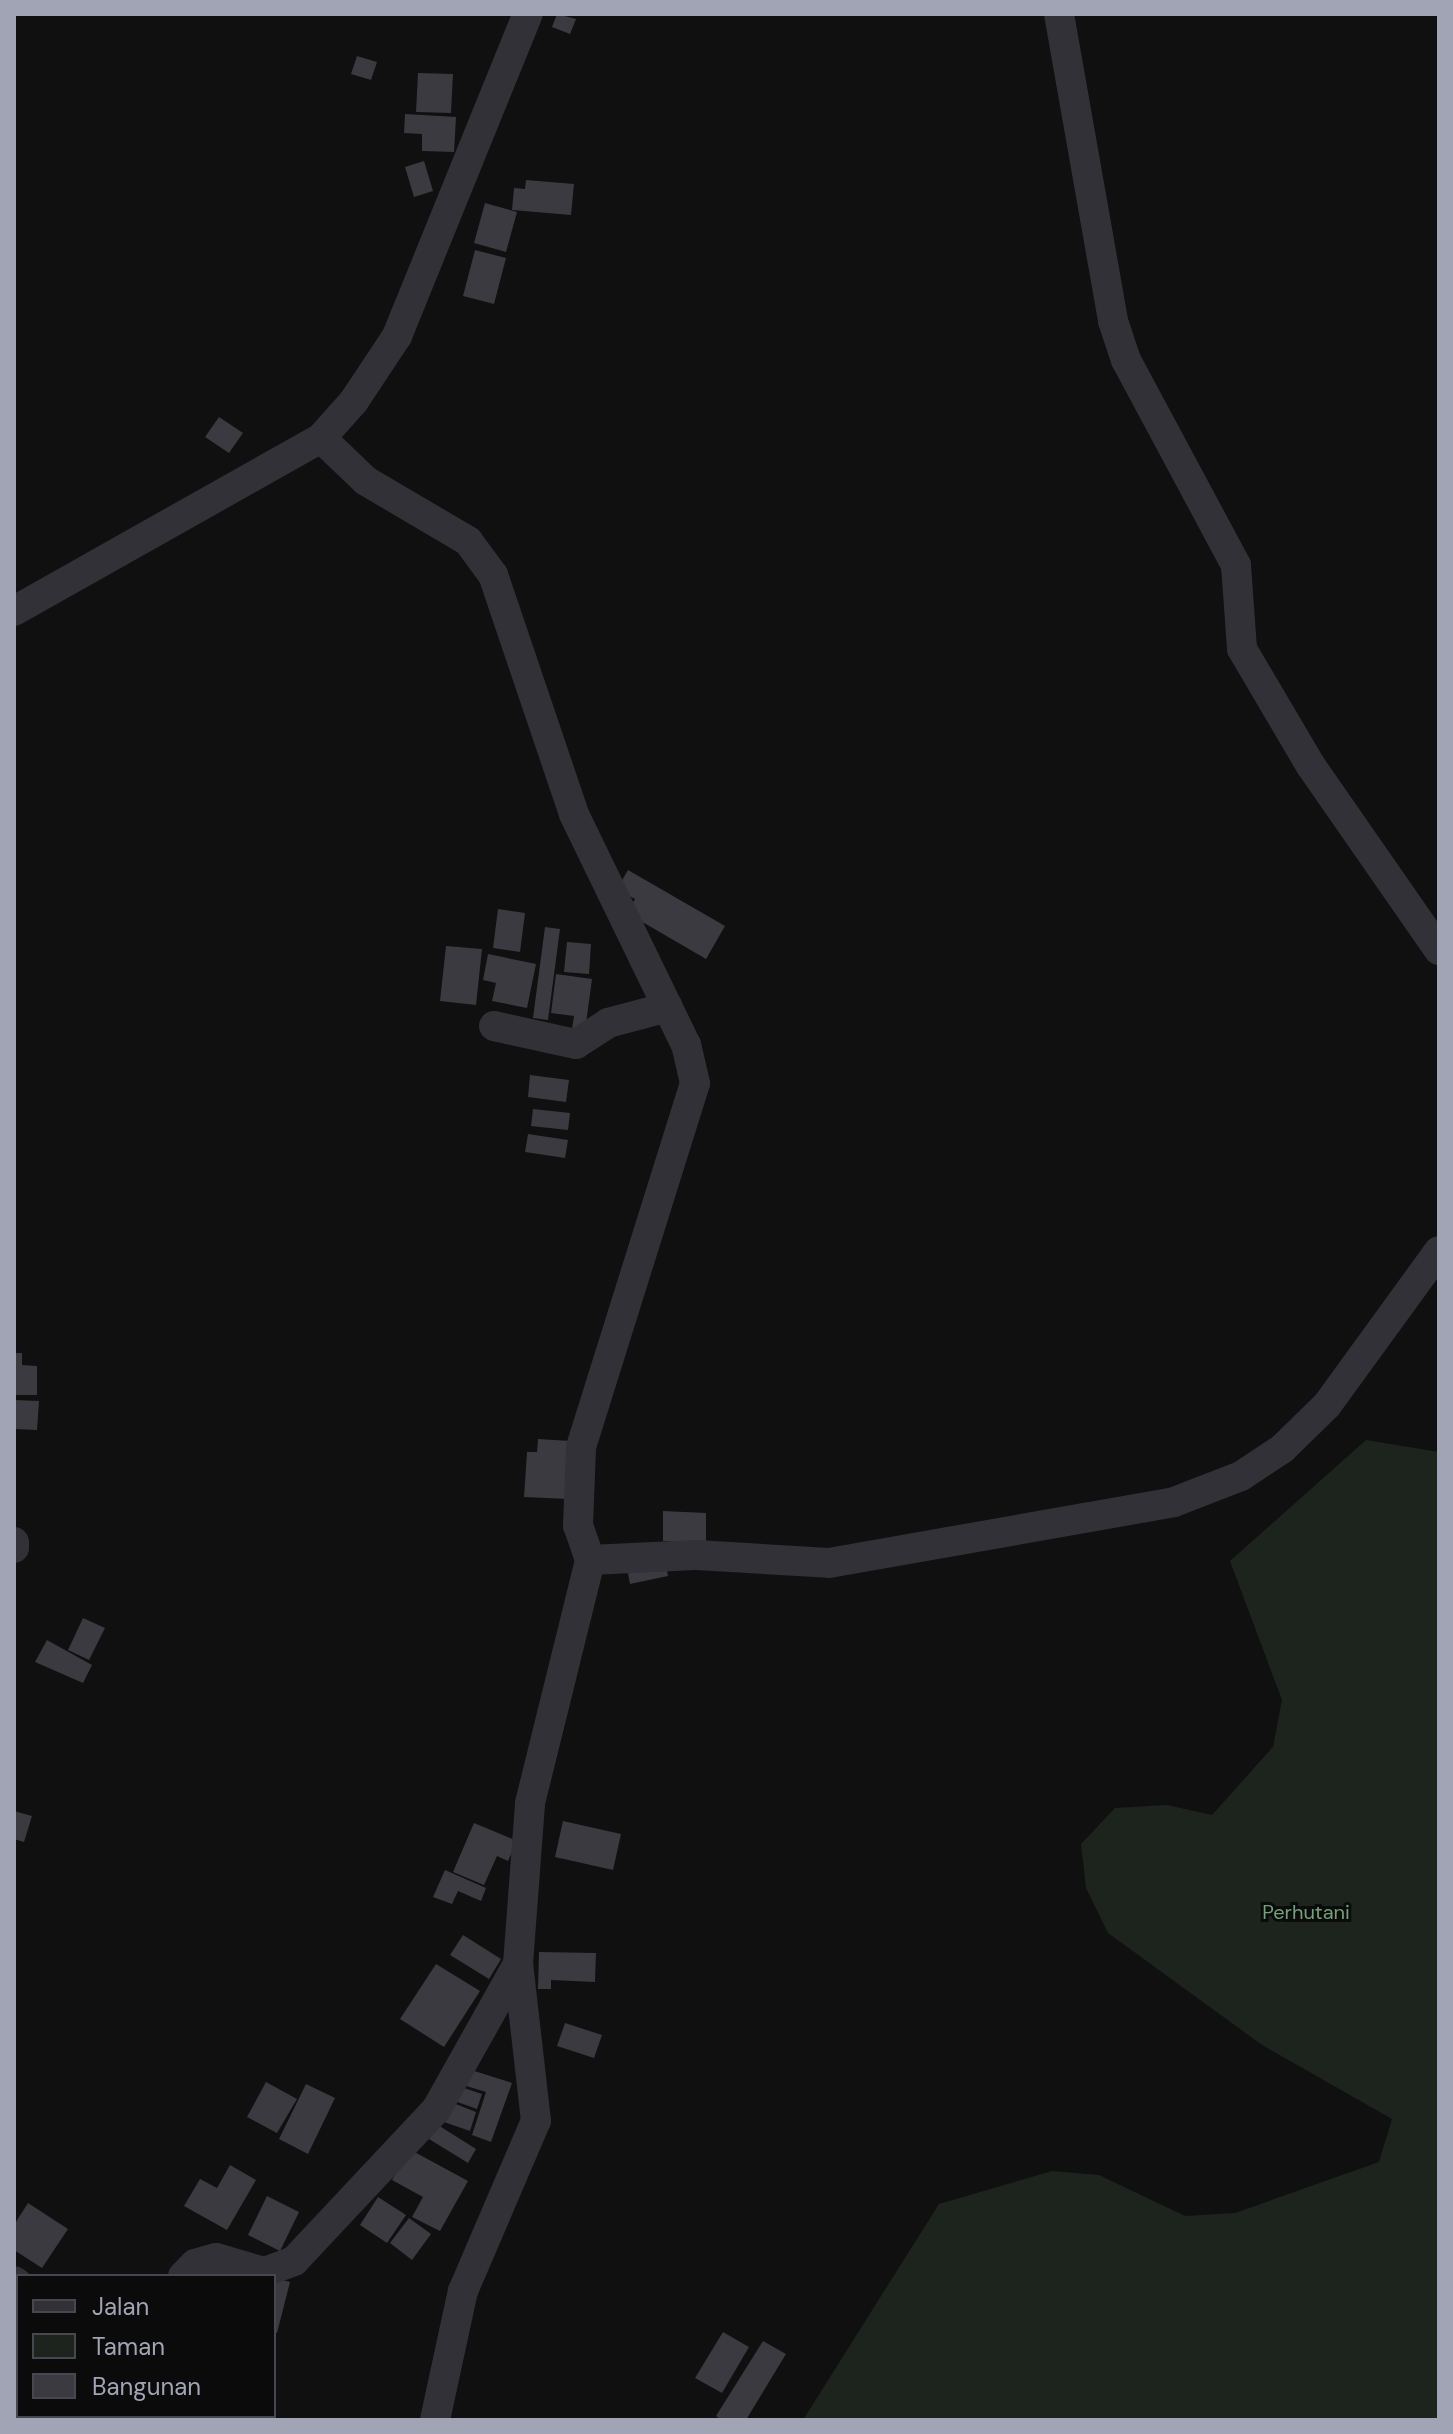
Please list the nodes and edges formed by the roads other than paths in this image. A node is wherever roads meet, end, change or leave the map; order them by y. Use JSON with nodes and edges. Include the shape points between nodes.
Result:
{"nodes":[{"id":1,"x":528,"y":14,"type":"edge"},
{"id":2,"x":1059,"y":14,"type":"edge"},
{"id":3,"x":321,"y":438,"type":"junction"},
{"id":4,"x":14,"y":611,"type":"edge"},
{"id":5,"x":1439,"y":950,"type":"edge"},
{"id":6,"x":668,"y":1007,"type":"junction"},
{"id":7,"x":494,"y":1026,"type":"dead end"},
{"id":8,"x":1439,"y":1251,"type":"edge"},
{"id":9,"x":590,"y":1560,"type":"junction"},
{"id":10,"x":518,"y":1964,"type":"junction"},
{"id":11,"x":185,"y":2274,"type":"edge"},
{"id":12,"x":435,"y":2420,"type":"edge"}],
"edges":[{"from":1,"to":3,"type":"street","via":[[397,336]]},
{"from":2,"to":5,"type":"street","via":[[1113,321],[1126,360],[1236,565],[1242,649],[1311,766]]},
{"from":3,"to":4,"type":"street"},
{"from":3,"to":6,"type":"street","via":[[366,481],[468,541],[493,575],[574,814]]},
{"from":6,"to":7,"type":"street","via":[[608,1023],[576,1044]]},
{"from":6,"to":9,"type":"street","via":[[695,1083],[581,1447],[578,1526]]},
{"from":8,"to":9,"type":"street","via":[[1327,1405],[1282,1449],[1241,1476],[1174,1502],[829,1563],[696,1555]]},
{"from":9,"to":10,"type":"street","via":[[530,1803]]},
{"from":10,"to":11,"type":"street","via":[[436,2110],[294,2261],[264,2272],[216,2258],[195,2264]]},
{"from":10,"to":12,"type":"street","via":[[536,2121],[466,2280]]}]}
